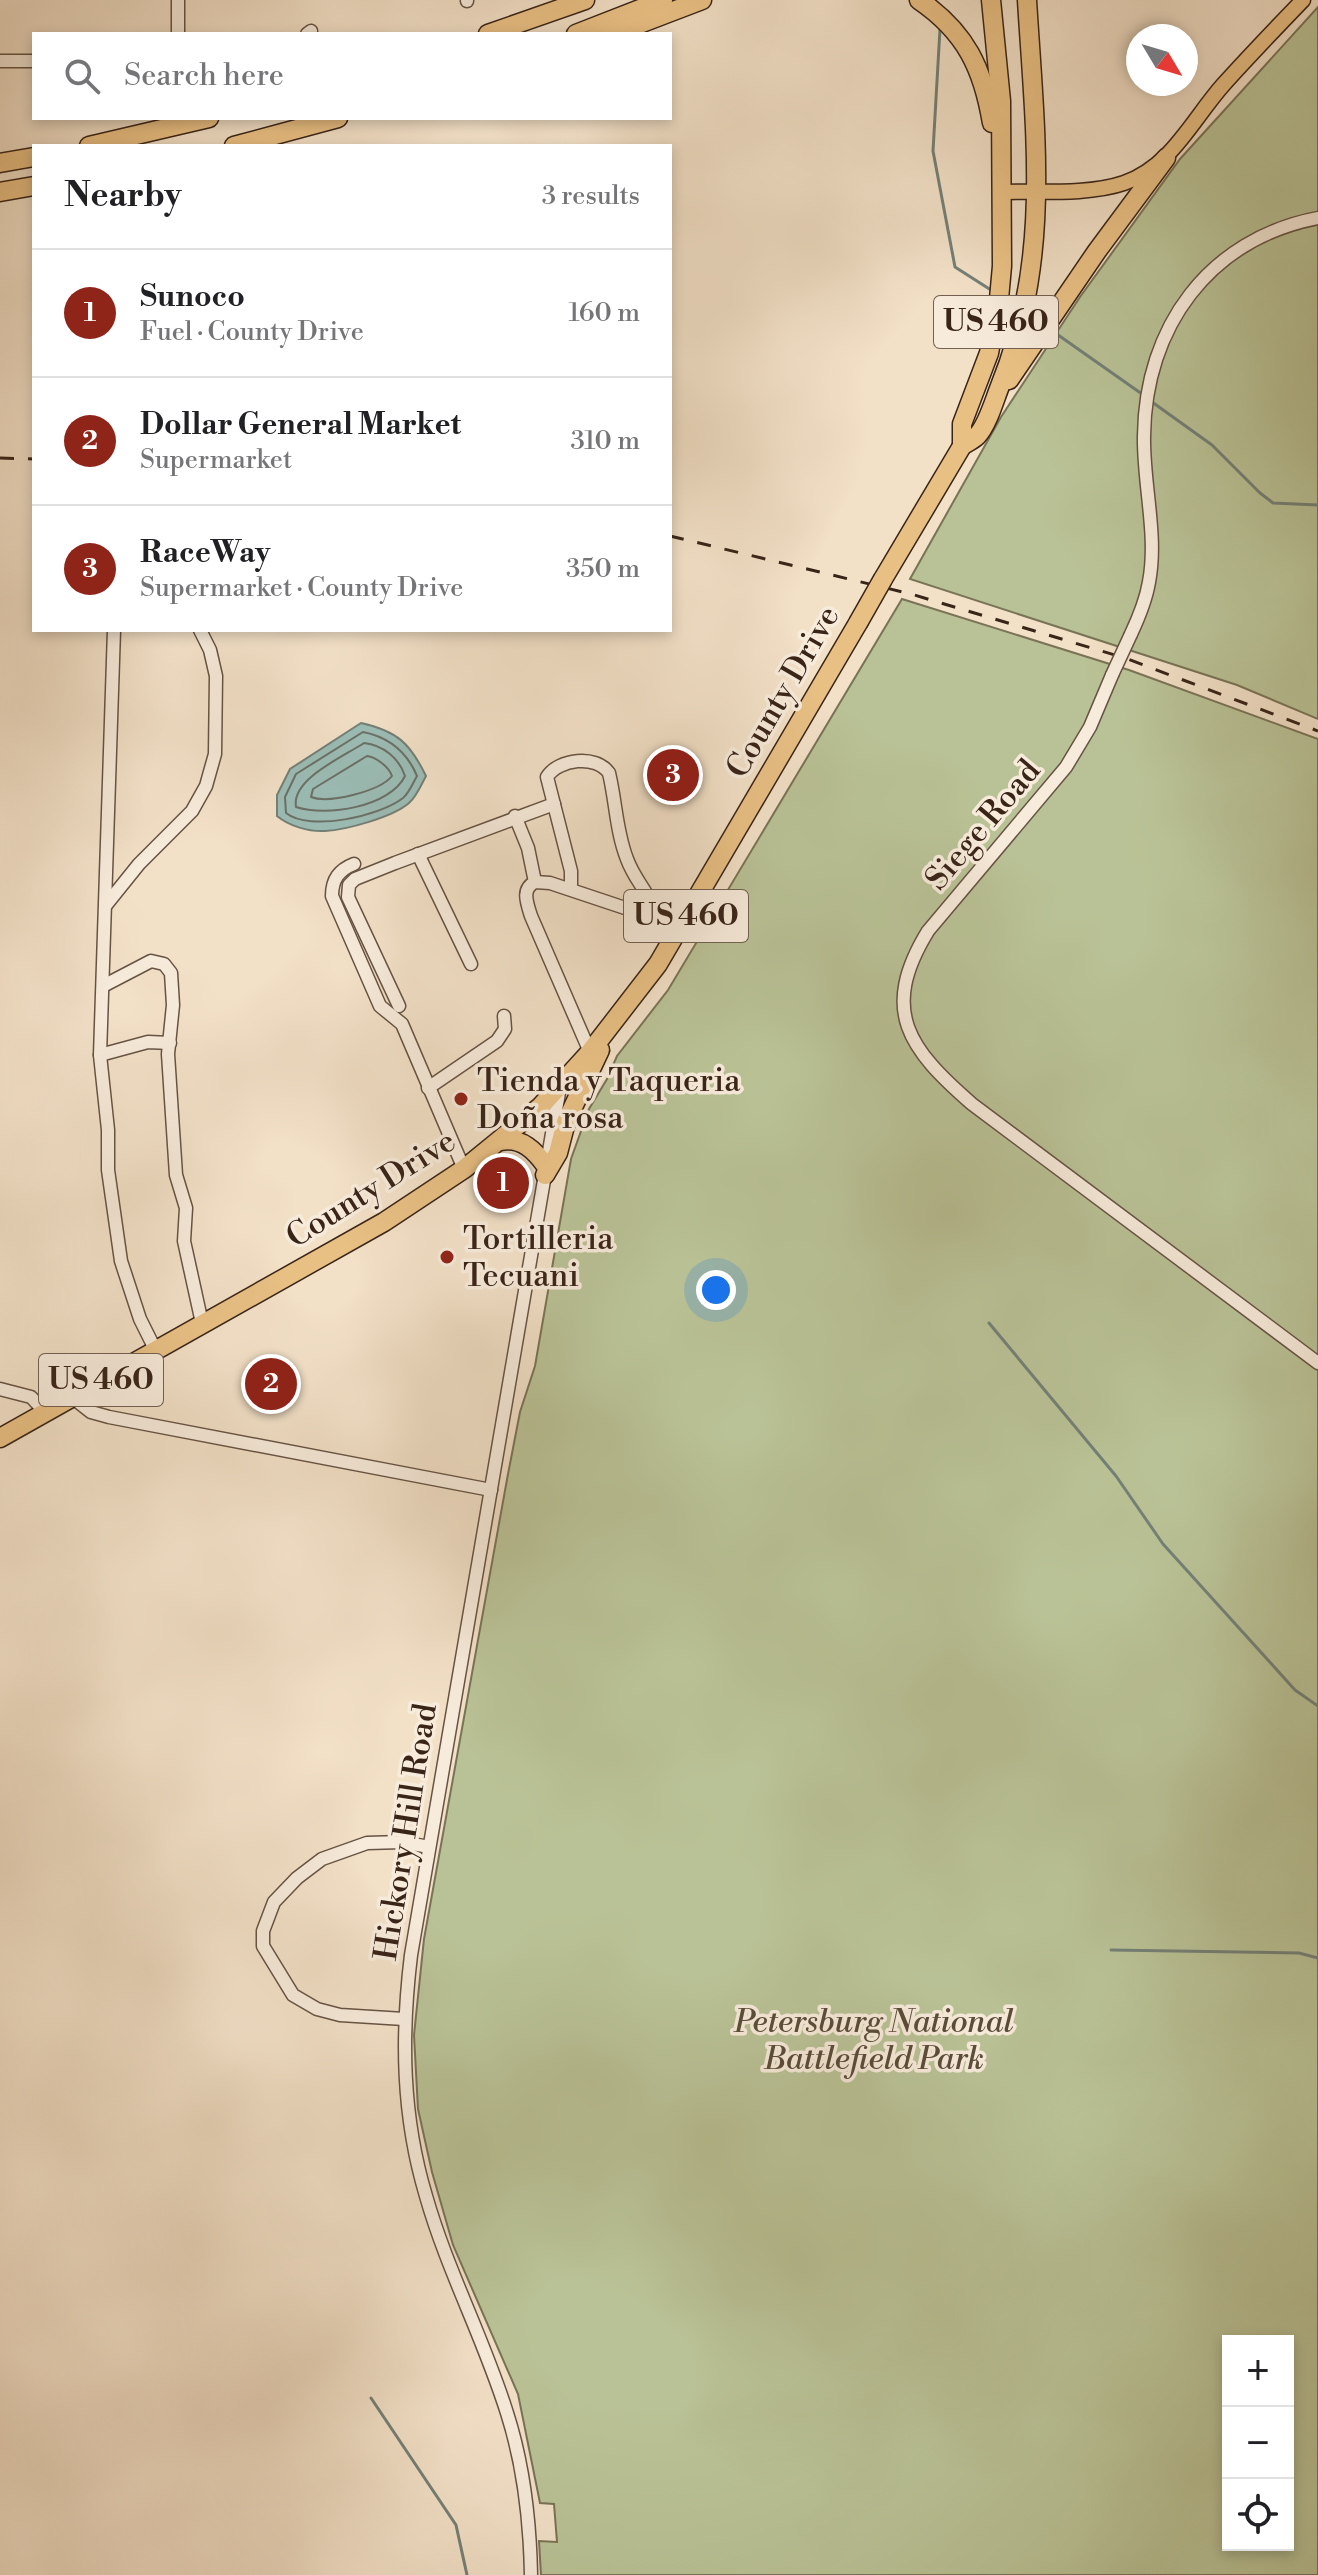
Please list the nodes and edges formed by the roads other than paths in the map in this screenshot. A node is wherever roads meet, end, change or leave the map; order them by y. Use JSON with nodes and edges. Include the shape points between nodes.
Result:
{"nodes":[{"id":1,"x":178,"y":0,"type":"edge"},
{"id":2,"x":561,"y":0,"type":"edge"},
{"id":3,"x":585,"y":0,"type":"edge"},
{"id":4,"x":663,"y":0,"type":"edge"},
{"id":5,"x":702,"y":0,"type":"edge"},
{"id":6,"x":919,"y":0,"type":"edge"},
{"id":7,"x":991,"y":0,"type":"edge"},
{"id":8,"x":1027,"y":0,"type":"edge"},
{"id":9,"x":1303,"y":0,"type":"edge"},
{"id":10,"x":178,"y":32,"type":"edge"},
{"id":11,"x":494,"y":32,"type":"edge"},
{"id":12,"x":495,"y":32,"type":"edge"},
{"id":13,"x":581,"y":32,"type":"edge"},
{"id":14,"x":618,"y":32,"type":"edge"},
{"id":15,"x":0,"y":61,"type":"edge"},
{"id":16,"x":32,"y":61,"type":"edge"},
{"id":17,"x":200,"y":120,"type":"edge"},
{"id":18,"x":331,"y":120,"type":"edge"},
{"id":19,"x":98,"y":144,"type":"edge"},
{"id":20,"x":241,"y":144,"type":"edge"},
{"id":21,"x":32,"y":157,"type":"edge"},
{"id":22,"x":1166,"y":158,"type":"junction"},
{"id":23,"x":0,"y":163,"type":"edge"},
{"id":24,"x":1002,"y":170,"type":"junction"},
{"id":25,"x":32,"y":186,"type":"edge"},
{"id":26,"x":1037,"y":191,"type":"junction"},
{"id":27,"x":0,"y":192,"type":"edge"},
{"id":28,"x":1002,"y":192,"type":"junction"},
{"id":29,"x":1318,"y":218,"type":"edge"},
{"id":30,"x":997,"y":395,"type":"junction"},
{"id":31,"x":962,"y":446,"type":"junction"},
{"id":32,"x":114,"y":632,"type":"edge"},
{"id":33,"x":201,"y":632,"type":"edge"},
{"id":34,"x":554,"y":804,"type":"junction"},
{"id":35,"x":515,"y":816,"type":"junction"},
{"id":36,"x":418,"y":854,"type":"junction"},
{"id":37,"x":354,"y":864,"type":"dead end"},
{"id":38,"x":535,"y":882,"type":"junction"},
{"id":39,"x":571,"y":889,"type":"junction"},
{"id":40,"x":106,"y":905,"type":"junction"},
{"id":41,"x":657,"y":920,"type":"junction"},
{"id":42,"x":677,"y":932,"type":"junction"},
{"id":43,"x":471,"y":964,"type":"dead end"},
{"id":44,"x":103,"y":986,"type":"junction"},
{"id":45,"x":399,"y":1006,"type":"dead end"},
{"id":46,"x":504,"y":1016,"type":"dead end"},
{"id":47,"x":610,"y":1029,"type":"junction"},
{"id":48,"x":170,"y":1043,"type":"junction"},
{"id":49,"x":590,"y":1052,"type":"junction"},
{"id":50,"x":100,"y":1055,"type":"junction"},
{"id":51,"x":560,"y":1087,"type":"junction"},
{"id":52,"x":428,"y":1088,"type":"junction"},
{"id":53,"x":501,"y":1141,"type":"junction"},
{"id":54,"x":464,"y":1169,"type":"junction"},
{"id":55,"x":545,"y":1171,"type":"junction"},
{"id":56,"x":202,"y":1323,"type":"junction"},
{"id":57,"x":155,"y":1349,"type":"junction"},
{"id":58,"x":1318,"y":1363,"type":"edge"},
{"id":59,"x":0,"y":1389,"type":"edge"},
{"id":60,"x":72,"y":1397,"type":"junction"},
{"id":61,"x":45,"y":1412,"type":"junction"},
{"id":62,"x":0,"y":1438,"type":"edge"},
{"id":63,"x":491,"y":1490,"type":"junction"},
{"id":64,"x":429,"y":1847,"type":"junction"},
{"id":65,"x":404,"y":2019,"type":"junction"},
{"id":66,"x":531,"y":2575,"type":"edge"}],
"edges":[{"from":1,"to":10,"type":"street"},
{"from":2,"to":11,"type":"highway"},
{"from":3,"to":12,"type":"highway"},
{"from":4,"to":13,"type":"highway"},
{"from":5,"to":14,"type":"highway"},
{"from":6,"to":24,"type":"highway","via":[[952,29],[977,64]]},
{"from":7,"to":24,"type":"highway","number":"US 460"},
{"from":8,"to":26,"type":"highway","number":"US 460"},
{"from":9,"to":22,"type":"main road","via":[[1220,88]]},
{"from":15,"to":16,"type":"street"},
{"from":17,"to":19,"type":"highway"},
{"from":18,"to":20,"type":"highway"},
{"from":21,"to":23,"type":"highway"},
{"from":22,"to":26,"type":"main road","via":[[1112,186]]},
{"from":22,"to":30,"type":"highway"},
{"from":24,"to":28,"type":"highway","number":"US 460"},
{"from":25,"to":27,"type":"highway"},
{"from":26,"to":28,"type":"main road"},
{"from":26,"to":30,"type":"highway","name":"County Drive","number":"US 460","via":[[1026,304]]},
{"from":28,"to":31,"type":"highway","name":"County Drive","number":"US 460","via":[[997,315],[989,353],[962,424]]},
{"from":29,"to":58,"type":"street","name":"Siege Road","bridge":true,"via":[[1272,230],[1237,249],[1203,278],[1167,329],[1145,416],[1152,559],[1146,599],[1090,727],[1066,767],[928,931],[913,956],[903,1002],[908,1028],[924,1059],[972,1104]]},
{"from":30,"to":31,"type":"highway","name":"County Drive","number":"US 460","via":[[977,436]]},
{"from":31,"to":42,"type":"highway","name":"County Drive","number":"US 460","bridge":true},
{"from":32,"to":40,"type":"street"},
{"from":33,"to":40,"type":"street","via":[[213,662],[216,694],[215,754],[206,786],[192,811]]},
{"from":34,"to":35,"type":"street"},
{"from":34,"to":39,"type":"street"},
{"from":34,"to":41,"type":"street","via":[[547,777],[553,770],[585,761],[605,767],[621,844]]},
{"from":35,"to":36,"type":"street"},
{"from":35,"to":38,"type":"street"},
{"from":36,"to":43,"type":"street"},
{"from":36,"to":45,"type":"street","via":[[355,879],[347,891]]},
{"from":37,"to":52,"type":"street","via":[[338,873],[332,896],[380,1006],[402,1024]]},
{"from":38,"to":39,"type":"street"},
{"from":38,"to":49,"type":"street","via":[[526,895],[531,916]]},
{"from":39,"to":41,"type":"street"},
{"from":40,"to":44,"type":"street"},
{"from":41,"to":42,"type":"street"},
{"from":42,"to":47,"type":"highway","name":"County Drive","number":"US 460"},
{"from":44,"to":48,"type":"street","via":[[151,961],[164,964],[173,987]]},
{"from":44,"to":50,"type":"street"},
{"from":46,"to":52,"type":"street","via":[[505,1029],[497,1041]]},
{"from":47,"to":49,"type":"highway","name":"County Drive","number":"US 460"},
{"from":47,"to":55,"type":"highway","via":[[566,1122],[558,1153]]},
{"from":48,"to":50,"type":"street","via":[[148,1042]]},
{"from":48,"to":56,"type":"street","via":[[176,1175],[186,1208],[184,1241]]},
{"from":49,"to":51,"type":"highway","name":"County Drive","number":"US 460"},
{"from":50,"to":57,"type":"street","via":[[121,1261]]},
{"from":51,"to":53,"type":"highway","name":"County Drive","number":"US 460"},
{"from":51,"to":55,"type":"street","name":"Hickory Hill Road"},
{"from":52,"to":54,"type":"street"},
{"from":53,"to":54,"type":"highway","name":"County Drive","number":"US 460"},
{"from":53,"to":55,"type":"highway","via":[[525,1144]]},
{"from":54,"to":56,"type":"highway","name":"County Drive","number":"US 460","via":[[384,1222]]},
{"from":55,"to":63,"type":"street","name":"Hickory Hill Road"},
{"from":56,"to":57,"type":"highway","name":"County Drive","number":"US 460"},
{"from":57,"to":60,"type":"highway","name":"County Drive","number":"US 460"},
{"from":59,"to":61,"type":"street","via":[[31,1397]]},
{"from":60,"to":61,"type":"highway","name":"County Drive","number":"US 460"},
{"from":60,"to":63,"type":"street","via":[[91,1412],[109,1417]]},
{"from":61,"to":62,"type":"highway","name":"County Drive","number":"US 460"},
{"from":63,"to":64,"type":"street","name":"Hickory Hill Road"},
{"from":64,"to":65,"type":"street","name":"Hickory Hill Road"},
{"from":64,"to":65,"type":"street","via":[[367,1843],[322,1859],[274,1902],[263,1931],[263,1946],[293,1995],[340,2015]]},
{"from":65,"to":66,"type":"street","name":"Hickory Hill Road","via":[[406,2096],[422,2183],[508,2416],[525,2484]]}]}
